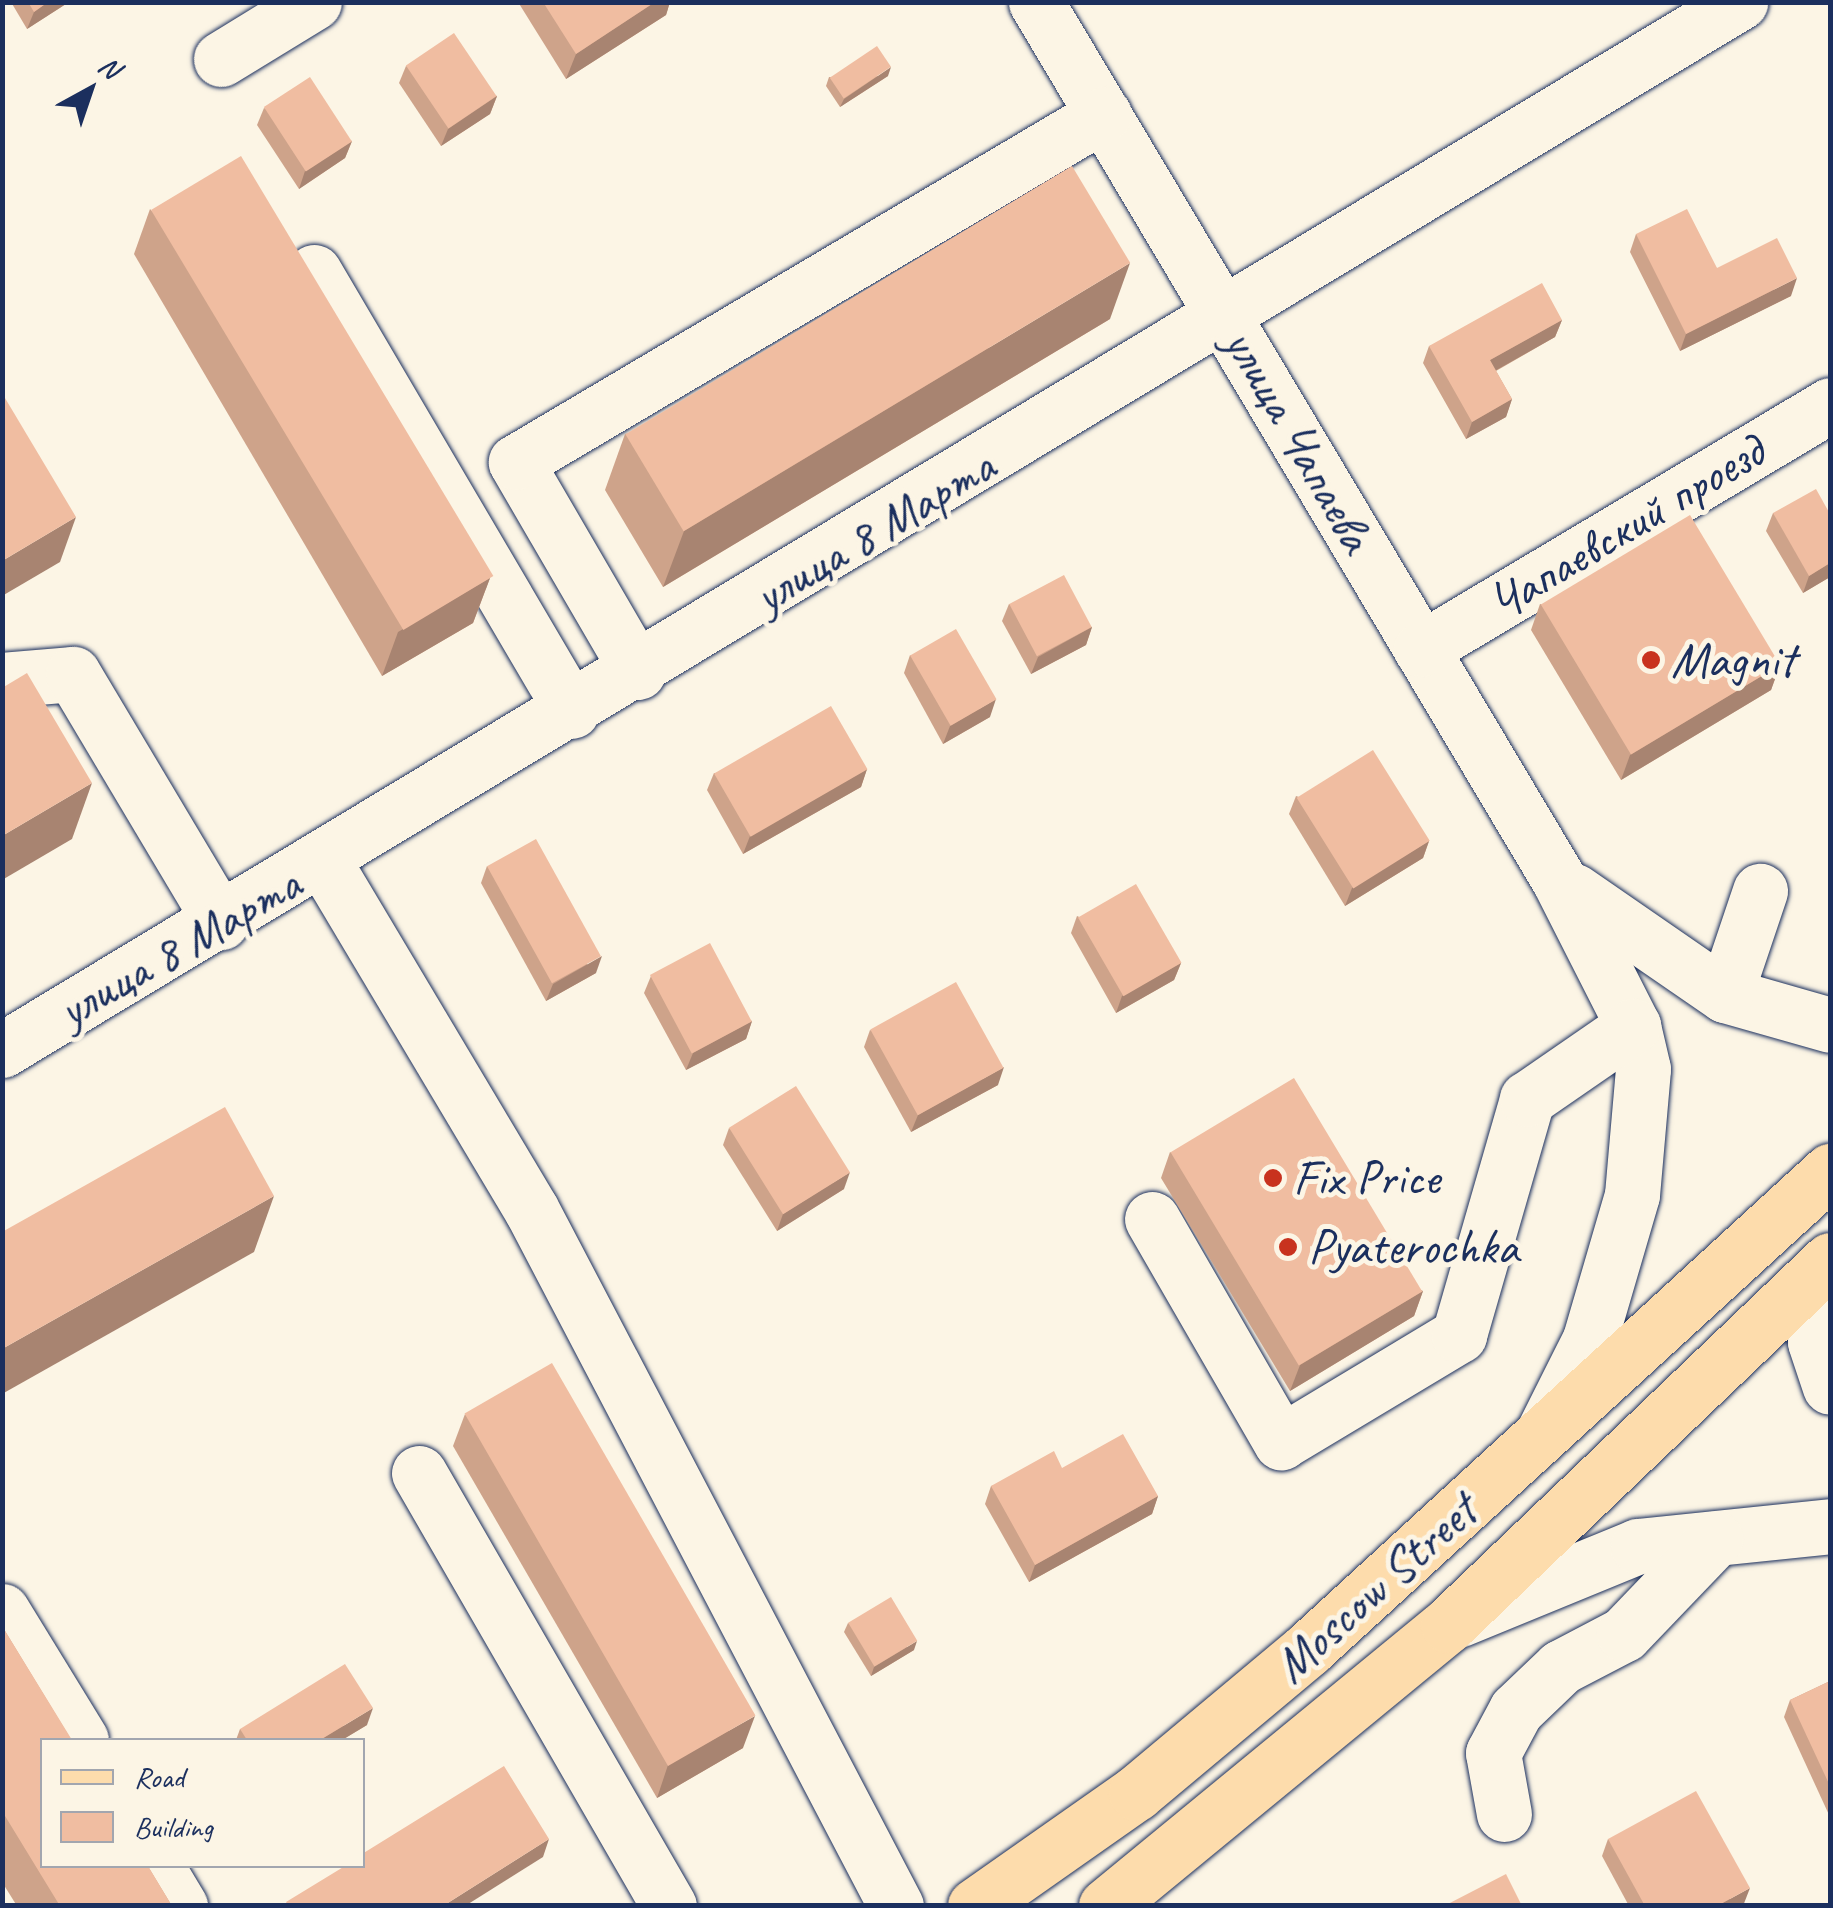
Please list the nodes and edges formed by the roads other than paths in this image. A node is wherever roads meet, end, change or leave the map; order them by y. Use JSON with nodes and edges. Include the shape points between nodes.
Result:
{"nodes":[{"id":1,"x":314,"y":2,"type":"edge"},
{"id":2,"x":1036,"y":2,"type":"edge"},
{"id":3,"x":1740,"y":2,"type":"edge"},
{"id":4,"x":221,"y":59,"type":"dead end"},
{"id":5,"x":1104,"y":114,"type":"junction"},
{"id":6,"x":314,"y":272,"type":"edge"},
{"id":7,"x":1228,"y":318,"type":"junction"},
{"id":8,"x":1830,"y":404,"type":"edge"},
{"id":9,"x":1421,"y":649,"type":"junction"},
{"id":10,"x":638,"y":672,"type":"junction"},
{"id":11,"x":2,"y":680,"type":"edge"},
{"id":12,"x":572,"y":711,"type":"junction"},
{"id":13,"x":324,"y":862,"type":"junction"},
{"id":14,"x":1559,"y":880,"type":"junction"},
{"id":15,"x":1760,"y":891,"type":"dead end"},
{"id":16,"x":220,"y":922,"type":"junction"},
{"id":17,"x":1725,"y":995,"type":"junction"},
{"id":18,"x":1830,"y":1025,"type":"edge"},
{"id":19,"x":1632,"y":1026,"type":"junction"},
{"id":20,"x":2,"y":1050,"type":"edge"},
{"id":21,"x":1830,"y":1171,"type":"edge"},
{"id":22,"x":1152,"y":1220,"type":"dead end"},
{"id":23,"x":1830,"y":1260,"type":"edge"},
{"id":24,"x":1830,"y":1295,"type":"edge"},
{"id":25,"x":1830,"y":1387,"type":"edge"},
{"id":26,"x":1541,"y":1437,"type":"junction"},
{"id":27,"x":419,"y":1473,"type":"dead end"},
{"id":28,"x":1830,"y":1526,"type":"edge"},
{"id":29,"x":1716,"y":1539,"type":"junction"},
{"id":30,"x":2,"y":1610,"type":"edge"},
{"id":31,"x":1448,"y":1625,"type":"junction"},
{"id":32,"x":79,"y":1738,"type":"edge"},
{"id":33,"x":1504,"y":1814,"type":"dead end"},
{"id":34,"x":157,"y":1868,"type":"edge"},
{"id":35,"x":180,"y":1906,"type":"edge"},
{"id":36,"x":669,"y":1906,"type":"edge"},
{"id":37,"x":896,"y":1906,"type":"edge"},
{"id":38,"x":975,"y":1906,"type":"edge"},
{"id":39,"x":1106,"y":1906,"type":"edge"}],
"edges":[{"from":1,"to":4,"type":"street"},
{"from":2,"to":5,"type":"street","name":"улица Чапаева"},
{"from":3,"to":7,"type":"street","name":"улица 8 Марта"},
{"from":5,"to":7,"type":"street","name":"улица Чапаева"},
{"from":5,"to":10,"type":"street","via":[[516,462]]},
{"from":6,"to":12,"type":"street"},
{"from":7,"to":9,"type":"street","name":"улица Чапаева"},
{"from":7,"to":10,"type":"street","name":"улица 8 Марта"},
{"from":8,"to":9,"type":"street","name":"Чапаевский проезд"},
{"from":9,"to":14,"type":"street","name":"улица Чапаева"},
{"from":10,"to":12,"type":"street","name":"улица 8 Марта"},
{"from":11,"to":16,"type":"street","via":[[73,674]]},
{"from":12,"to":13,"type":"street","name":"улица 8 Марта"},
{"from":13,"to":16,"type":"street","name":"улица 8 Марта"},
{"from":13,"to":37,"type":"street","via":[[531,1209]]},
{"from":14,"to":17,"type":"street"},
{"from":14,"to":19,"type":"street","name":"улица Чапаева"},
{"from":15,"to":17,"type":"street"},
{"from":16,"to":20,"type":"street","name":"улица 8 Марта"},
{"from":17,"to":18,"type":"street"},
{"from":19,"to":22,"type":"street","via":[[1527,1099],[1459,1335],[1281,1442]]},
{"from":19,"to":26,"type":"street","name":"улица Чапаева","via":[[1644,1069],[1632,1195],[1590,1338]]},
{"from":21,"to":26,"type":"main road","name":"Moscow Street"},
{"from":23,"to":31,"type":"main road","name":"Moscow Street"},
{"from":24,"to":25,"type":"street","via":[[1815,1342]]},
{"from":26,"to":38,"type":"main road","name":"Moscow Street","via":[[1136,1793]]},
{"from":27,"to":36,"type":"street"},
{"from":28,"to":29,"type":"street"},
{"from":29,"to":31,"type":"street","via":[[1600,1557]]},
{"from":29,"to":33,"type":"street","via":[[1624,1634],[1562,1667],[1516,1710],[1494,1753]]},
{"from":30,"to":32,"type":"street"},
{"from":31,"to":39,"type":"main road","name":"Moscow Street"},
{"from":34,"to":35,"type":"street"}]}
